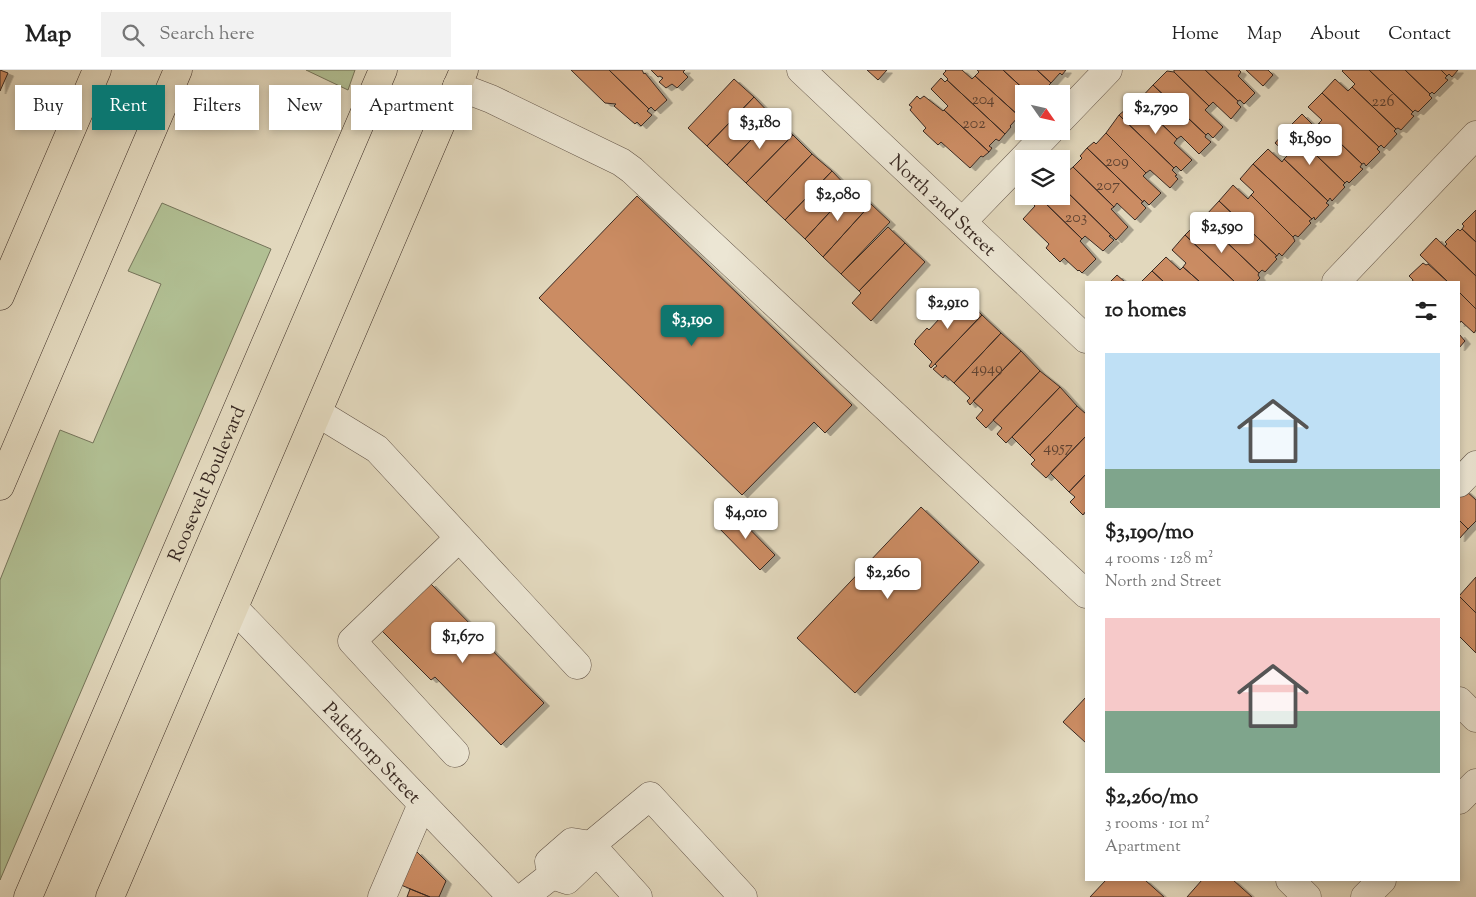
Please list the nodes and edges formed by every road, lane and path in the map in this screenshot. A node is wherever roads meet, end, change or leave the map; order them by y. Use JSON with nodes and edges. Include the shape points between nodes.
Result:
{"nodes":[{"id":1,"x":97,"y":70,"type":"edge"},
{"id":2,"x":178,"y":70,"type":"edge"},
{"id":3,"x":383,"y":70,"type":"edge"},
{"id":4,"x":801,"y":70,"type":"edge"},
{"id":5,"x":1108,"y":70,"type":"edge"},
{"id":6,"x":460,"y":78,"type":"edge"},
{"id":7,"x":1070,"y":110,"type":"edge"},
{"id":8,"x":1476,"y":135,"type":"edge"},
{"id":9,"x":1041,"y":140,"type":"edge"},
{"id":10,"x":962,"y":222,"type":"junction"},
{"id":11,"x":3,"y":281,"type":"edge"},
{"id":12,"x":1337,"y":281,"type":"edge"},
{"id":13,"x":1085,"y":338,"type":"edge"},
{"id":14,"x":318,"y":413,"type":"junction"},
{"id":15,"x":1476,"y":465,"type":"edge"},
{"id":16,"x":1460,"y":482,"type":"edge"},
{"id":17,"x":0,"y":486,"type":"edge"},
{"id":18,"x":459,"y":538,"type":"junction"},
{"id":19,"x":1085,"y":593,"type":"edge"},
{"id":20,"x":234,"y":608,"type":"junction"},
{"id":21,"x":577,"y":665,"type":"dead end"},
{"id":22,"x":1460,"y":702,"type":"edge"},
{"id":23,"x":1476,"y":718,"type":"edge"},
{"id":24,"x":456,"y":753,"type":"dead end"},
{"id":25,"x":1476,"y":783,"type":"edge"},
{"id":26,"x":1460,"y":799,"type":"edge"},
{"id":27,"x":422,"y":804,"type":"junction"},
{"id":28,"x":591,"y":846,"type":"junction"},
{"id":29,"x":1291,"y":881,"type":"edge"},
{"id":30,"x":1381,"y":881,"type":"edge"},
{"id":31,"x":28,"y":897,"type":"edge"},
{"id":32,"x":110,"y":897,"type":"edge"},
{"id":33,"x":382,"y":897,"type":"edge"},
{"id":34,"x":512,"y":897,"type":"edge"},
{"id":35,"x":524,"y":897,"type":"edge"},
{"id":36,"x":638,"y":897,"type":"edge"},
{"id":37,"x":743,"y":897,"type":"edge"},
{"id":38,"x":1307,"y":897,"type":"edge"},
{"id":39,"x":1366,"y":897,"type":"edge"}],
"edges":[{"from":1,"to":11,"type":"highway"},
{"from":2,"to":17,"type":"highway"},
{"from":3,"to":31,"type":"highway","name":"Roosevelt Boulevard"},
{"from":4,"to":10,"type":"street","name":"North 2nd Street"},
{"from":5,"to":7,"type":"street"},
{"from":6,"to":14,"type":"highway"},
{"from":6,"to":19,"type":"street","via":[[508,108],[632,170]]},
{"from":8,"to":12,"type":"street"},
{"from":9,"to":10,"type":"street"},
{"from":10,"to":13,"type":"street","name":"North 2nd Street"},
{"from":14,"to":18,"type":"street","via":[[377,449]]},
{"from":14,"to":20,"type":"highway"},
{"from":15,"to":16,"type":"street"},
{"from":18,"to":21,"type":"street"},
{"from":18,"to":24,"type":"street","via":[[352,641]]},
{"from":20,"to":27,"type":"street","name":"Palethorp Street"},
{"from":20,"to":32,"type":"highway"},
{"from":22,"to":23,"type":"street"},
{"from":25,"to":26,"type":"street"},
{"from":27,"to":33,"type":"street"},
{"from":27,"to":34,"type":"street","name":"Palethorp Street"},
{"from":28,"to":35,"type":"street","via":[[589,859],[567,880],[552,875]]},
{"from":28,"to":36,"type":"street"},
{"from":28,"to":37,"type":"street","via":[[650,796]]},
{"from":29,"to":38,"type":"street"},
{"from":30,"to":39,"type":"street"}]}
